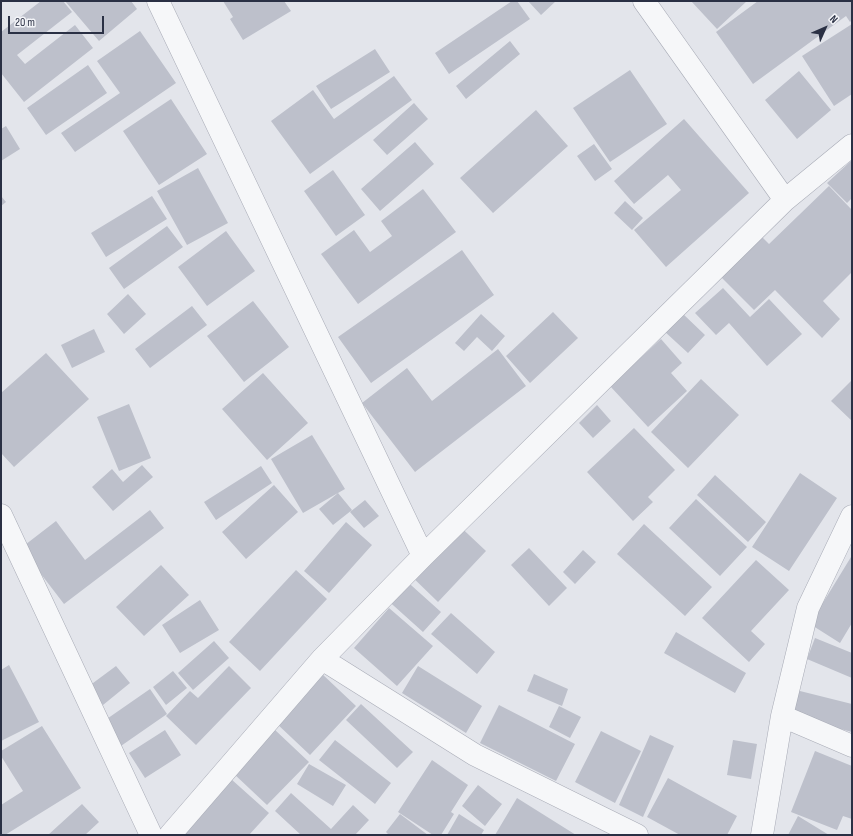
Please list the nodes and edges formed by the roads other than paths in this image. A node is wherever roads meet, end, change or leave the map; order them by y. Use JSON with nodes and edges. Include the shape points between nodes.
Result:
{"nodes":[{"id":1,"x":158,"y":1,"type":"edge"},
{"id":2,"x":644,"y":1,"type":"edge"},
{"id":3,"x":852,"y":145,"type":"edge"},
{"id":4,"x":785,"y":200,"type":"junction"},
{"id":5,"x":1,"y":515,"type":"edge"},
{"id":6,"x":852,"y":516,"type":"edge"},
{"id":7,"x":422,"y":556,"type":"junction"},
{"id":8,"x":322,"y":658,"type":"junction"},
{"id":9,"x":782,"y":716,"type":"junction"},
{"id":10,"x":852,"y":746,"type":"edge"},
{"id":11,"x":151,"y":835,"type":"edge"},
{"id":12,"x":170,"y":835,"type":"edge"},
{"id":13,"x":637,"y":835,"type":"edge"},
{"id":14,"x":762,"y":835,"type":"edge"}],
"edges":[{"from":1,"to":7,"type":"street"},
{"from":2,"to":4,"type":"street"},
{"from":3,"to":4,"type":"street"},
{"from":4,"to":7,"type":"street"},
{"from":5,"to":11,"type":"street"},
{"from":6,"to":9,"type":"street","via":[[808,608]]},
{"from":7,"to":8,"type":"street"},
{"from":8,"to":12,"type":"street"},
{"from":8,"to":13,"type":"street","via":[[475,755]]},
{"from":9,"to":10,"type":"street"},
{"from":9,"to":14,"type":"street"}]}
